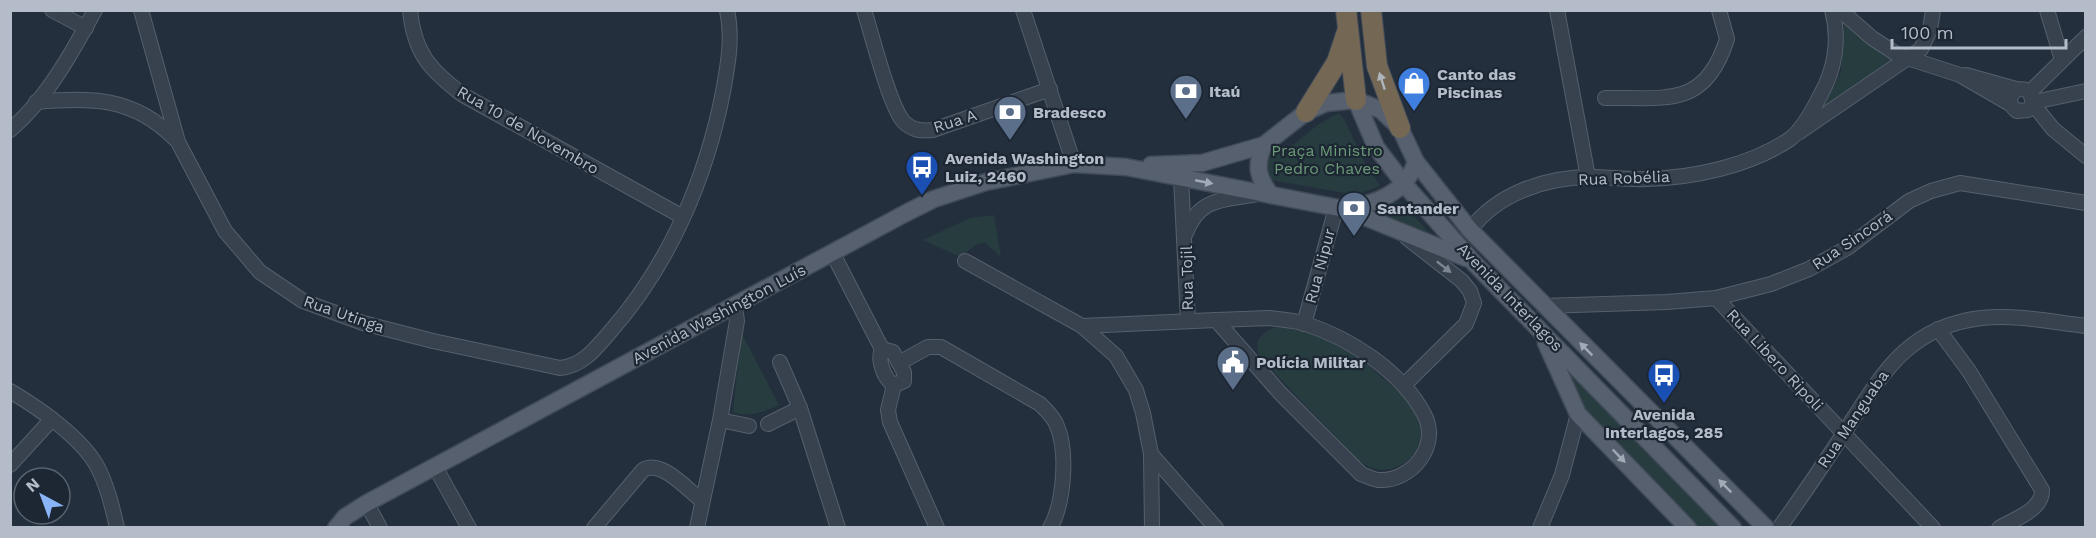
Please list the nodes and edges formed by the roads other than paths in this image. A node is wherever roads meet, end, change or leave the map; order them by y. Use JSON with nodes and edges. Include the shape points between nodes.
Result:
{"nodes":[{"id":1,"x":52,"y":10,"type":"edge"},
{"id":2,"x":95,"y":10,"type":"edge"},
{"id":3,"x":141,"y":10,"type":"edge"},
{"id":4,"x":410,"y":10,"type":"edge"},
{"id":5,"x":727,"y":10,"type":"edge"},
{"id":6,"x":864,"y":10,"type":"edge"},
{"id":7,"x":1023,"y":10,"type":"edge"},
{"id":8,"x":1346,"y":10,"type":"edge"},
{"id":9,"x":1371,"y":10,"type":"edge"},
{"id":10,"x":1557,"y":10,"type":"edge"},
{"id":11,"x":1719,"y":10,"type":"edge"},
{"id":12,"x":1832,"y":10,"type":"edge"},
{"id":13,"x":1840,"y":10,"type":"edge"},
{"id":14,"x":1934,"y":10,"type":"edge"},
{"id":15,"x":2047,"y":10,"type":"edge"},
{"id":16,"x":86,"y":28,"type":"junction"},
{"id":17,"x":1347,"y":32,"type":"junction"},
{"id":18,"x":2085,"y":37,"type":"edge"},
{"id":19,"x":1907,"y":58,"type":"junction"},
{"id":20,"x":2062,"y":60,"type":"junction"},
{"id":21,"x":1960,"y":75,"type":"junction"},
{"id":22,"x":1050,"y":88,"type":"junction"},
{"id":23,"x":2085,"y":91,"type":"edge"},
{"id":24,"x":2027,"y":97,"type":"junction"},
{"id":25,"x":1605,"y":98,"type":"dead end"},
{"id":26,"x":1356,"y":100,"type":"junction"},
{"id":27,"x":36,"y":102,"type":"junction"},
{"id":28,"x":1305,"y":112,"type":"junction"},
{"id":29,"x":1400,"y":128,"type":"junction"},
{"id":30,"x":10,"y":130,"type":"edge"},
{"id":31,"x":1791,"y":138,"type":"junction"},
{"id":32,"x":178,"y":142,"type":"junction"},
{"id":33,"x":1264,"y":145,"type":"junction"},
{"id":34,"x":2085,"y":156,"type":"edge"},
{"id":35,"x":1416,"y":162,"type":"junction"},
{"id":36,"x":1074,"y":164,"type":"junction"},
{"id":37,"x":1126,"y":167,"type":"junction"},
{"id":38,"x":1181,"y":177,"type":"junction"},
{"id":39,"x":1588,"y":177,"type":"junction"},
{"id":40,"x":1405,"y":184,"type":"junction"},
{"id":41,"x":1266,"y":194,"type":"junction"},
{"id":42,"x":2085,"y":203,"type":"edge"},
{"id":43,"x":1340,"y":208,"type":"junction"},
{"id":44,"x":682,"y":217,"type":"junction"},
{"id":45,"x":1470,"y":230,"type":"junction"},
{"id":46,"x":1398,"y":231,"type":"junction"},
{"id":47,"x":1186,"y":235,"type":"junction"},
{"id":48,"x":832,"y":252,"type":"junction"},
{"id":49,"x":965,"y":261,"type":"dead end"},
{"id":50,"x":1474,"y":263,"type":"junction"},
{"id":51,"x":1716,"y":298,"type":"junction"},
{"id":52,"x":735,"y":306,"type":"junction"},
{"id":53,"x":1543,"y":306,"type":"junction"},
{"id":54,"x":1216,"y":320,"type":"junction"},
{"id":55,"x":1188,"y":321,"type":"junction"},
{"id":56,"x":1304,"y":324,"type":"junction"},
{"id":57,"x":1536,"y":324,"type":"junction"},
{"id":58,"x":1082,"y":326,"type":"junction"},
{"id":59,"x":2083,"y":328,"type":"edge"},
{"id":60,"x":1938,"y":329,"type":"junction"},
{"id":61,"x":882,"y":349,"type":"junction"},
{"id":62,"x":780,"y":362,"type":"dead end"},
{"id":63,"x":899,"y":363,"type":"junction"},
{"id":64,"x":894,"y":385,"type":"junction"},
{"id":65,"x":1404,"y":385,"type":"junction"},
{"id":66,"x":10,"y":391,"type":"edge"},
{"id":67,"x":800,"y":408,"type":"junction"},
{"id":68,"x":1578,"y":414,"type":"junction"},
{"id":69,"x":52,"y":419,"type":"junction"},
{"id":70,"x":720,"y":420,"type":"junction"},
{"id":71,"x":768,"y":424,"type":"dead end"},
{"id":72,"x":749,"y":426,"type":"dead end"},
{"id":73,"x":1844,"y":434,"type":"junction"},
{"id":74,"x":1151,"y":454,"type":"junction"},
{"id":75,"x":10,"y":465,"type":"edge"},
{"id":76,"x":438,"y":472,"type":"dead end"},
{"id":77,"x":701,"y":500,"type":"junction"},
{"id":78,"x":372,"y":513,"type":"dead end"},
{"id":79,"x":117,"y":528,"type":"edge"},
{"id":80,"x":336,"y":528,"type":"edge"},
{"id":81,"x":380,"y":528,"type":"edge"},
{"id":82,"x":469,"y":528,"type":"edge"},
{"id":83,"x":594,"y":528,"type":"edge"},
{"id":84,"x":698,"y":528,"type":"edge"},
{"id":85,"x":838,"y":528,"type":"edge"},
{"id":86,"x":937,"y":528,"type":"edge"},
{"id":87,"x":1050,"y":528,"type":"edge"},
{"id":88,"x":1152,"y":528,"type":"edge"},
{"id":89,"x":1216,"y":528,"type":"edge"},
{"id":90,"x":1540,"y":528,"type":"edge"},
{"id":91,"x":1688,"y":528,"type":"edge"},
{"id":92,"x":1733,"y":528,"type":"edge"},
{"id":93,"x":1766,"y":528,"type":"edge"},
{"id":94,"x":1779,"y":528,"type":"edge"},
{"id":95,"x":1933,"y":528,"type":"edge"},
{"id":96,"x":1999,"y":528,"type":"edge"}],
"edges":[{"from":1,"to":16,"type":"street"},
{"from":2,"to":16,"type":"street"},
{"from":3,"to":32,"type":"street","name":"Rua Utinga"},
{"from":4,"to":44,"type":"street","name":"Rua 10 de Novembro","via":[[414,39],[424,58],[437,75],[463,95]]},
{"from":5,"to":44,"type":"street","via":[[730,46],[717,120],[698,182]]},
{"from":6,"to":22,"type":"street","name":"Rua A","via":[[896,106],[903,121],[914,130],[933,130]]},
{"from":7,"to":22,"type":"street"},
{"from":8,"to":17,"type":"highway"},
{"from":29,"to":9,"type":"highway","one_way":true,"via":[[1377,66]]},
{"from":10,"to":39,"type":"street"},
{"from":11,"to":25,"type":"street","via":[[1727,39],[1706,80],[1695,89],[1678,96]]},
{"from":12,"to":31,"type":"street","name":"Rua Robélia","via":[[1836,24],[1829,80]]},
{"from":13,"to":19,"type":"street","via":[[1872,38]]},
{"from":14,"to":19,"type":"street","via":[[1921,49]]},
{"from":15,"to":20,"type":"street"},
{"from":16,"to":27,"type":"street"},
{"from":17,"to":26,"type":"highway","name":"Avenida Interlagos"},
{"from":17,"to":28,"type":"highway","via":[[1337,62]]},
{"from":18,"to":20,"type":"street"},
{"from":19,"to":21,"type":"street"},
{"from":19,"to":31,"type":"street"},
{"from":20,"to":24,"type":"street"},
{"from":21,"to":24,"type":"street"},
{"from":21,"to":24,"type":"street","via":[[2017,111]]},
{"from":22,"to":36,"type":"street"},
{"from":23,"to":24,"type":"street","via":[[2058,98]]},
{"from":24,"to":34,"type":"street","via":[[2053,129]]},
{"from":26,"to":28,"type":"main road","name":"Avenida Washington Luís","via":[[1326,103]]},
{"from":26,"to":29,"type":"main road","via":[[1381,110]]},
{"from":26,"to":40,"type":"main road","name":"Avenida Interlagos","via":[[1376,147]]},
{"from":27,"to":30,"type":"street"},
{"from":27,"to":32,"type":"street","via":[[106,100],[129,107],[164,127]]},
{"from":28,"to":33,"type":"main road","name":"Avenida Washington Luís"},
{"from":29,"to":35,"type":"main road"},
{"from":31,"to":39,"type":"street","name":"Rua Robélia","via":[[1715,170],[1645,179]]},
{"from":32,"to":44,"type":"street","name":"Rua Utinga","via":[[212,210],[239,250],[260,272],[303,301],[363,323],[549,367],[578,363],[630,309],[660,264]]},
{"from":33,"to":37,"type":"main road","name":"Avenida Washington Luís","via":[[1202,163]]},
{"from":33,"to":41,"type":"main road","via":[[1258,174]]},
{"from":35,"to":40,"type":"main road"},
{"from":35,"to":45,"type":"main road","name":"Avenida Interlagos"},
{"from":36,"to":37,"type":"main road","name":"Avenida Washington Luís"},
{"from":36,"to":48,"type":"main road","name":"Avenida Washington Luís","via":[[943,195]]},
{"from":37,"to":38,"type":"main road","name":"Avenida Washington Luís"},
{"from":38,"to":41,"type":"main road","name":"Avenida Washington Luís","one_way":true},
{"from":38,"to":47,"type":"street","name":"Rua Tojil"},
{"from":39,"to":45,"type":"street","name":"Rua Robélia","via":[[1523,190],[1496,204]]},
{"from":40,"to":43,"type":"main road","name":"Avenida Washington Luís","via":[[1375,202]]},
{"from":40,"to":50,"type":"main road","name":"Avenida Interlagos"},
{"from":41,"to":43,"type":"main road","name":"Avenida Washington Luís"},
{"from":41,"to":47,"type":"street","name":"Rua Tojil","via":[[1201,207]]},
{"from":42,"to":51,"type":"street","name":"Rua Sincorá","via":[[1972,183],[1946,186],[1909,201],[1847,248],[1809,269],[1771,284]]},
{"from":43,"to":46,"type":"main road"},
{"from":43,"to":56,"type":"street","name":"Rua Nipur"},
{"from":45,"to":53,"type":"main road","name":"Avenida Interlagos"},
{"from":46,"to":50,"type":"main road","via":[[1453,250]]},
{"from":46,"to":65,"type":"street","one_way":true,"via":[[1462,281],[1474,303],[1466,324]]},
{"from":47,"to":55,"type":"street","name":"Rua Tojil"},
{"from":48,"to":52,"type":"main road","name":"Avenida Washington Luís"},
{"from":48,"to":61,"type":"street"},
{"from":49,"to":58,"type":"street"},
{"from":50,"to":57,"type":"main road","name":"Avenida Interlagos"},
{"from":51,"to":53,"type":"street","name":"Rua Sincorá"},
{"from":51,"to":73,"type":"street","name":"Rua Libero Ripoli"},
{"from":52,"to":70,"type":"street","via":[[737,321]]},
{"from":52,"to":80,"type":"main road","name":"Avenida Washington Luís","via":[[367,503]]},
{"from":93,"to":53,"type":"main road","name":"Avenida Interlagos","one_way":true},
{"from":54,"to":55,"type":"street"},
{"from":54,"to":56,"type":"street","via":[[1269,318]]},
{"from":54,"to":65,"type":"street","via":[[1281,394],[1361,474],[1378,480],[1397,477],[1419,462],[1427,451],[1429,425]]},
{"from":55,"to":58,"type":"street"},
{"from":56,"to":65,"type":"street","via":[[1345,341]]},
{"from":57,"to":68,"type":"main road"},
{"from":57,"to":92,"type":"main road","name":"Avenida Interlagos"},
{"from":58,"to":74,"type":"street","via":[[1116,356],[1136,390]]},
{"from":59,"to":60,"type":"street","name":"Rua Manguaba","via":[[2007,317],[1981,318]]},
{"from":60,"to":73,"type":"street","name":"Rua Manguaba","via":[[1920,338],[1887,367]]},
{"from":60,"to":96,"type":"street","via":[[1969,371],[2042,490],[2037,505]]},
{"from":61,"to":63,"type":"street","via":[[893,352]]},
{"from":61,"to":64,"type":"street","via":[[880,361]]},
{"from":62,"to":67,"type":"street"},
{"from":63,"to":64,"type":"street","via":[[905,379]]},
{"from":63,"to":87,"type":"street","via":[[928,347],[941,347],[1049,412],[1058,426],[1062,481],[1061,500]]},
{"from":64,"to":86,"type":"street","via":[[888,410],[890,422]]},
{"from":66,"to":69,"type":"street"},
{"from":67,"to":71,"type":"street"},
{"from":67,"to":85,"type":"street"},
{"from":68,"to":90,"type":"street","via":[[1562,475]]},
{"from":68,"to":91,"type":"main road","one_way":true},
{"from":69,"to":75,"type":"street"},
{"from":69,"to":79,"type":"street","via":[[100,471]]},
{"from":70,"to":72,"type":"street"},
{"from":70,"to":77,"type":"street"},
{"from":73,"to":94,"type":"street","name":"Rua Manguaba"},
{"from":73,"to":95,"type":"street","name":"Rua Libero Ripoli"},
{"from":74,"to":88,"type":"street"},
{"from":74,"to":89,"type":"street"},
{"from":76,"to":82,"type":"street"},
{"from":77,"to":83,"type":"street","via":[[658,467],[648,466]]},
{"from":77,"to":84,"type":"street"},
{"from":78,"to":81,"type":"street"}]}
